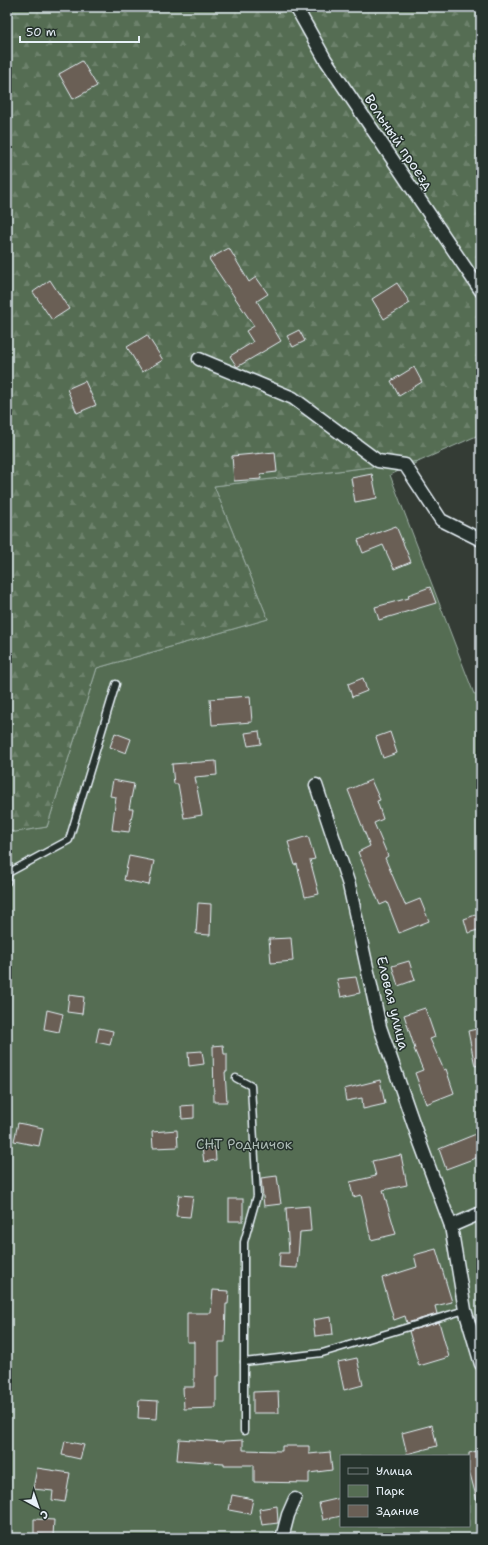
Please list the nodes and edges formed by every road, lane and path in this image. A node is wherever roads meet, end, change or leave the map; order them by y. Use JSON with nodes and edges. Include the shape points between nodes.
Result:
{"nodes":[{"id":1,"x":296,"y":7,"type":"edge"},
{"id":2,"x":481,"y":291,"type":"edge"},
{"id":3,"x":199,"y":360,"type":"dead end"},
{"id":4,"x":481,"y":540,"type":"edge"},
{"id":5,"x":116,"y":684,"type":"dead end"},
{"id":6,"x":316,"y":785,"type":"dead end"},
{"id":7,"x":7,"y":873,"type":"edge"},
{"id":8,"x":7,"y":882,"type":"edge"},
{"id":9,"x":236,"y":1078,"type":"dead end"},
{"id":10,"x":481,"y":1214,"type":"edge"},
{"id":11,"x":451,"y":1226,"type":"junction"},
{"id":12,"x":465,"y":1310,"type":"junction"},
{"id":13,"x":479,"y":1347,"type":"edge"},
{"id":14,"x":244,"y":1362,"type":"junction"},
{"id":15,"x":481,"y":1364,"type":"edge"},
{"id":16,"x":244,"y":1431,"type":"dead end"},
{"id":17,"x":295,"y":1499,"type":"dead end"},
{"id":18,"x":282,"y":1538,"type":"edge"}],
"edges":[{"from":1,"to":2,"type":"street","name":"Вольный проезд","via":[[325,58]]},
{"from":3,"to":4,"type":"street","via":[[293,398],[378,461],[405,465],[441,520]]},
{"from":5,"to":7,"type":"lane","via":[[68,840]]},
{"from":6,"to":11,"type":"street","name":"Еловая улица","via":[[349,885],[380,1027]]},
{"from":7,"to":8,"type":"lane"},
{"from":9,"to":14,"type":"lane","via":[[251,1086],[257,1196],[244,1242]]},
{"from":10,"to":11,"type":"street"},
{"from":11,"to":12,"type":"street","name":"Еловая улица"},
{"from":12,"to":13,"type":"street","name":"Еловая улица"},
{"from":12,"to":14,"type":"lane","via":[[322,1353]]},
{"from":13,"to":15,"type":"street","name":"Еловая улица"},
{"from":14,"to":16,"type":"lane"},
{"from":17,"to":18,"type":"street"}]}
